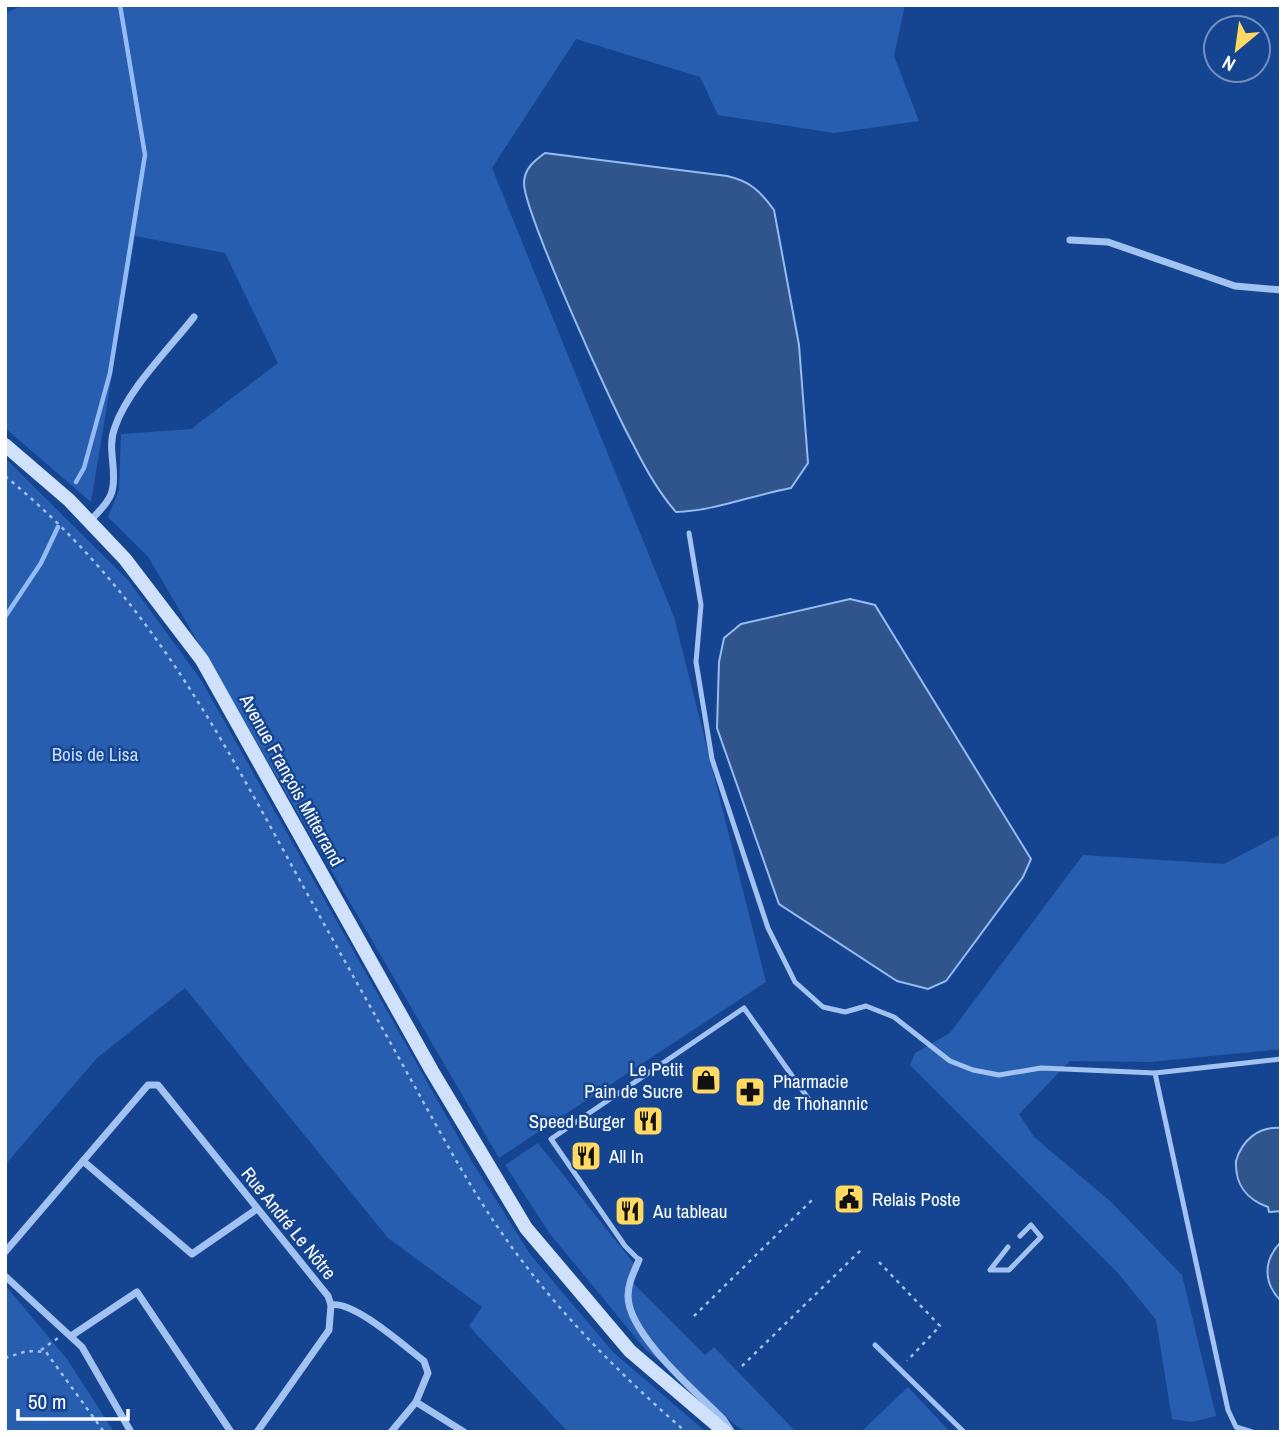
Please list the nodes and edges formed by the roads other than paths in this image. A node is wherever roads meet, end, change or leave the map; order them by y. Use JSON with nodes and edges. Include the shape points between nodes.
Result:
{"nodes":[{"id":1,"x":1070,"y":240,"type":"dead end"},
{"id":2,"x":1281,"y":290,"type":"edge"},
{"id":3,"x":194,"y":317,"type":"dead end"},
{"id":4,"x":5,"y":445,"type":"edge"},
{"id":5,"x":89,"y":522,"type":"junction"},
{"id":6,"x":689,"y":533,"type":"dead end"},
{"id":7,"x":1281,"y":1059,"type":"edge"},
{"id":8,"x":1155,"y":1073,"type":"junction"},
{"id":9,"x":815,"y":1108,"type":"dead end"},
{"id":10,"x":83,"y":1161,"type":"junction"},
{"id":11,"x":257,"y":1209,"type":"junction"},
{"id":12,"x":1020,"y":1236,"type":"dead end"},
{"id":13,"x":1009,"y":1247,"type":"dead end"},
{"id":14,"x":5,"y":1252,"type":"edge"},
{"id":15,"x":639,"y":1260,"type":"joint"},
{"id":16,"x":5,"y":1276,"type":"edge"},
{"id":17,"x":331,"y":1305,"type":"junction"},
{"id":18,"x":67,"y":1335,"type":"junction"},
{"id":19,"x":875,"y":1345,"type":"dead end"},
{"id":20,"x":416,"y":1402,"type":"junction"},
{"id":21,"x":131,"y":1432,"type":"edge"},
{"id":22,"x":231,"y":1432,"type":"edge"},
{"id":23,"x":257,"y":1432,"type":"edge"},
{"id":24,"x":391,"y":1432,"type":"edge"},
{"id":25,"x":464,"y":1432,"type":"edge"},
{"id":26,"x":725,"y":1432,"type":"edge"},
{"id":27,"x":731,"y":1432,"type":"edge"},
{"id":28,"x":964,"y":1432,"type":"edge"},
{"id":29,"x":1252,"y":1432,"type":"edge"}],
"edges":[{"from":1,"to":2,"type":"street","via":[[1108,242],[1236,286]]},
{"from":3,"to":5,"type":"street","via":[[114,427],[110,449],[113,486],[107,502]]},
{"from":4,"to":5,"type":"main road","name":"Avenue François Mitterrand"},
{"from":5,"to":26,"type":"main road","name":"Avenue François Mitterrand","via":[[141,578],[202,660],[492,1173],[534,1238],[631,1351]]},
{"from":6,"to":8,"type":"lane","via":[[701,605],[696,662],[712,759],[768,928],[795,982],[822,1007],[845,1012],[866,1006],[894,1017],[937,1053],[973,1070],[999,1075],[1041,1068]]},
{"from":7,"to":8,"type":"lane"},
{"from":8,"to":29,"type":"lane","via":[[1228,1410],[1236,1427]]},
{"from":9,"to":15,"type":"lane","via":[[744,1008],[551,1139]]},
{"from":10,"to":11,"type":"street","via":[[192,1254]]},
{"from":10,"to":11,"type":"street","name":"Rue André Le Nôtre","via":[[148,1086],[158,1085]]},
{"from":10,"to":14,"type":"street"},
{"from":11,"to":17,"type":"street","name":"Rue André Le Nôtre"},
{"from":12,"to":13,"type":"lane","via":[[1031,1225],[1041,1237],[1009,1270],[990,1270]]},
{"from":15,"to":27,"type":"street","via":[[630,1280],[632,1317],[643,1337]]},
{"from":16,"to":18,"type":"street"},
{"from":17,"to":20,"type":"street","via":[[340,1303],[357,1312],[424,1361],[428,1373]]},
{"from":17,"to":23,"type":"street","name":"Rue André Le Nôtre","via":[[329,1330]]},
{"from":18,"to":21,"type":"street","via":[[82,1348]]},
{"from":18,"to":22,"type":"street","via":[[137,1292]]},
{"from":19,"to":28,"type":"lane"},
{"from":20,"to":24,"type":"street"},
{"from":20,"to":25,"type":"street"}]}
